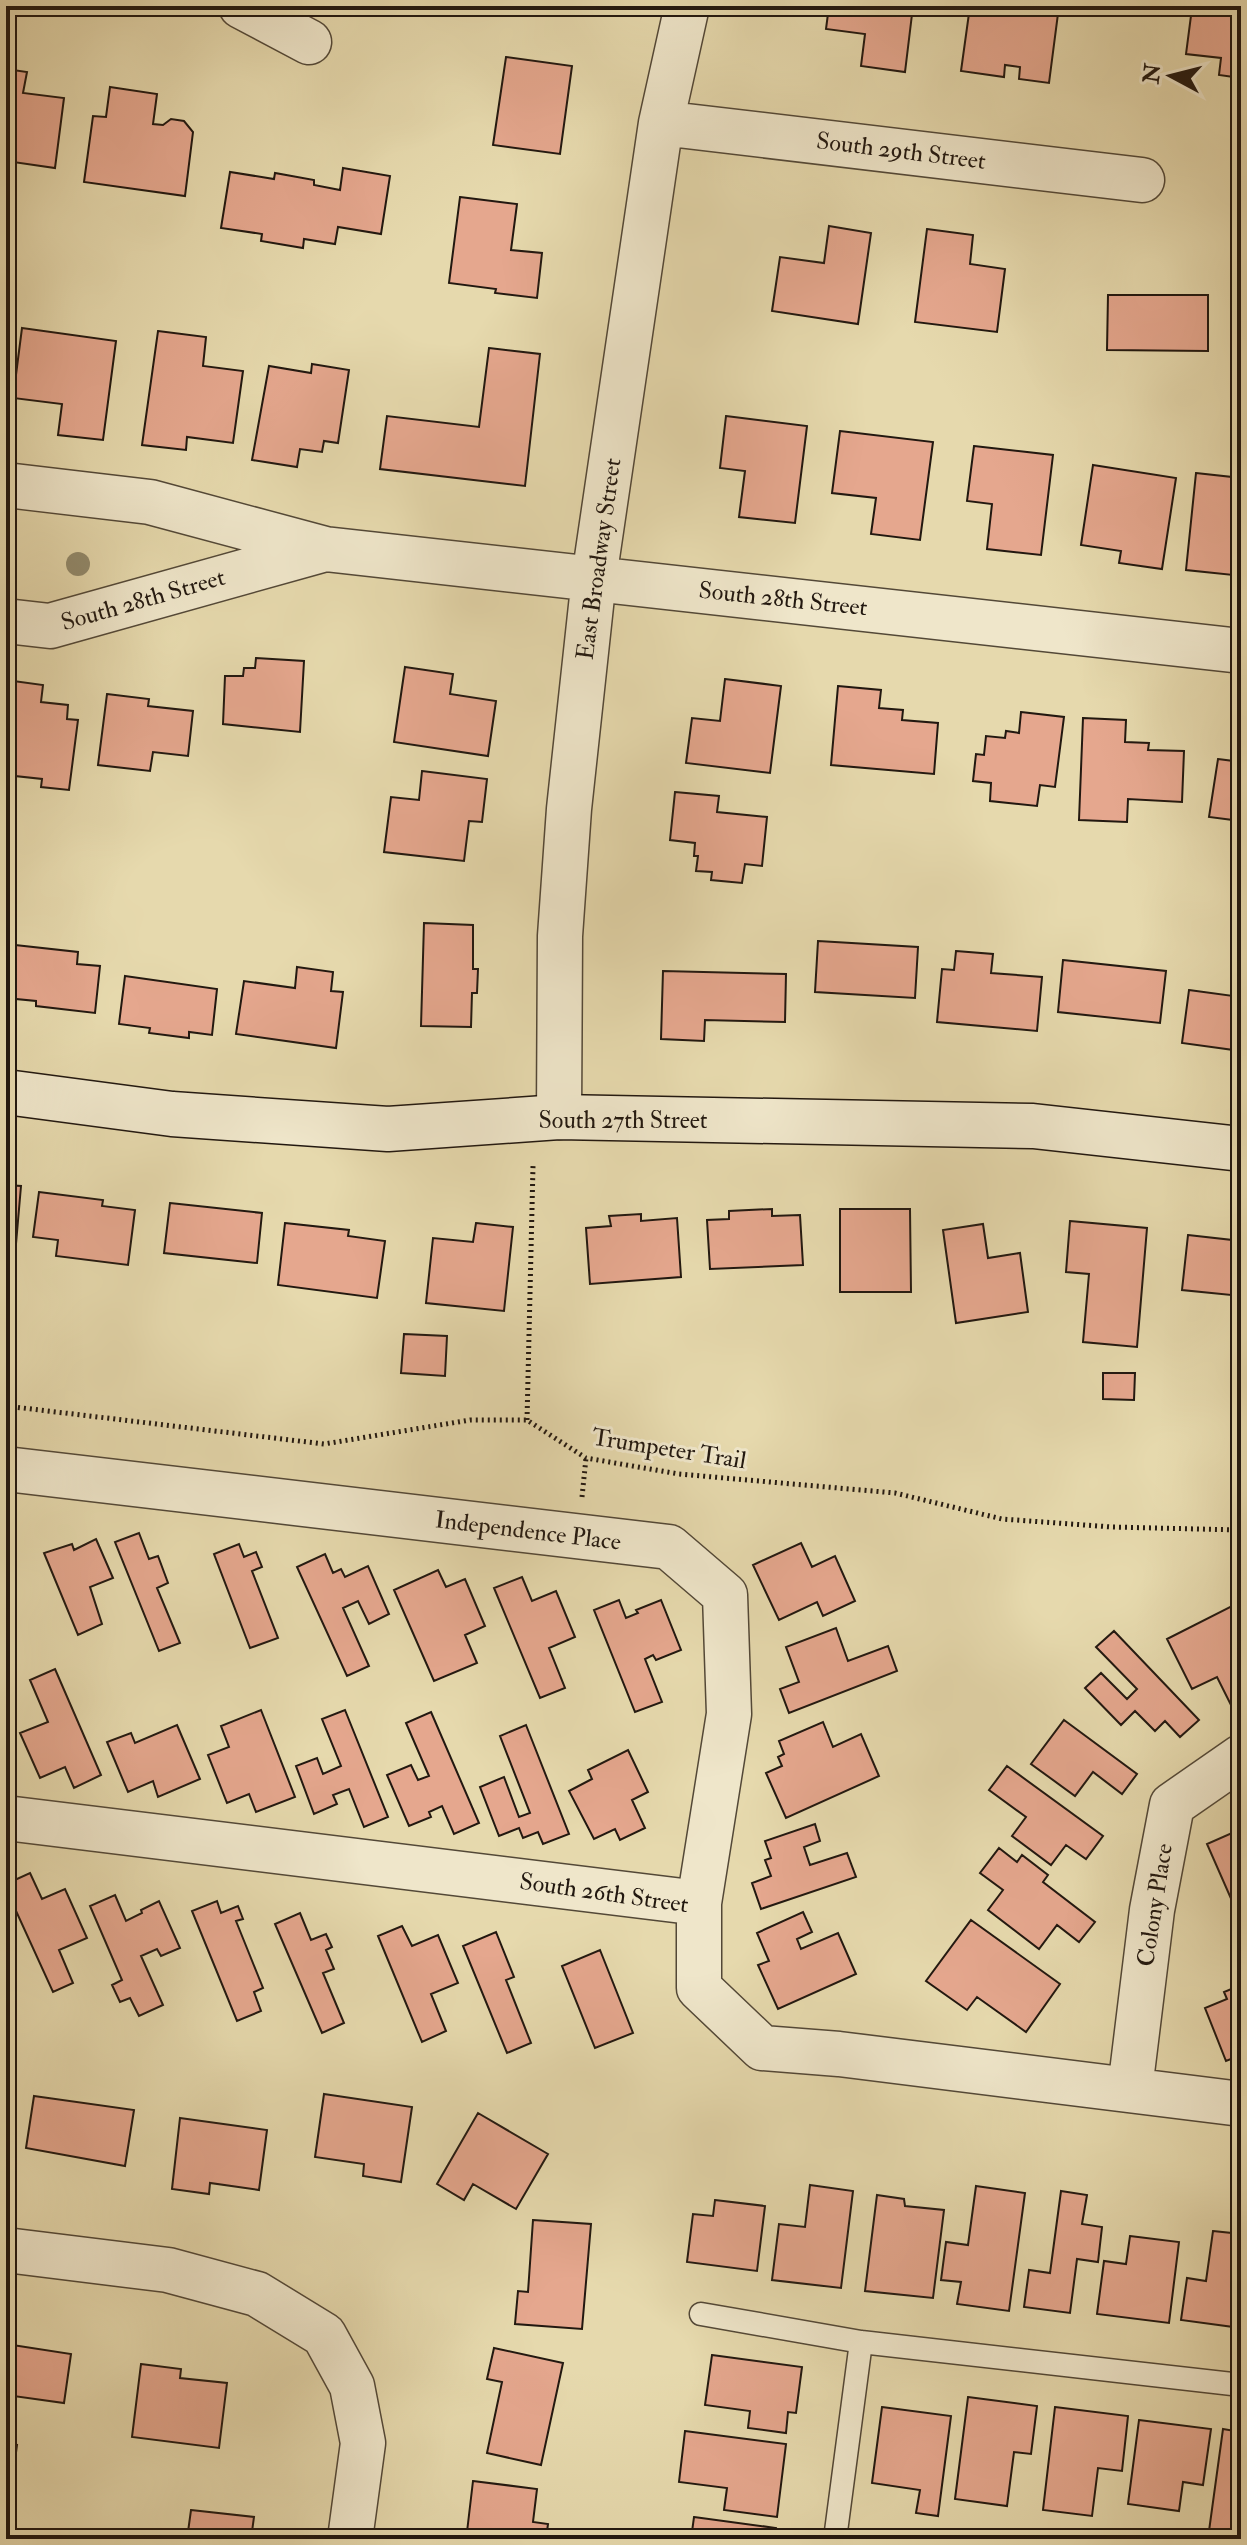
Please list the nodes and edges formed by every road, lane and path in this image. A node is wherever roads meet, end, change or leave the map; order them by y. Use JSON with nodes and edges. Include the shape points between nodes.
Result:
{"nodes":[{"id":1,"x":241,"y":6,"type":"edge"},
{"id":2,"x":687,"y":6,"type":"edge"},
{"id":3,"x":309,"y":42,"type":"dead end"},
{"id":4,"x":661,"y":123,"type":"junction"},
{"id":5,"x":1142,"y":180,"type":"dead end"},
{"id":6,"x":6,"y":485,"type":"edge"},
{"id":7,"x":325,"y":549,"type":"junction"},
{"id":8,"x":594,"y":578,"type":"junction"},
{"id":9,"x":6,"y":621,"type":"edge"},
{"id":10,"x":1241,"y":651,"type":"edge"},
{"id":11,"x":6,"y":1092,"type":"edge"},
{"id":12,"x":559,"y":1117,"type":"junction"},
{"id":13,"x":1241,"y":1149,"type":"edge"},
{"id":14,"x":533,"y":1166,"type":"dead end"},
{"id":15,"x":6,"y":1406,"type":"edge"},
{"id":16,"x":527,"y":1420,"type":"junction"},
{"id":17,"x":6,"y":1469,"type":"edge"},
{"id":18,"x":1241,"y":1530,"type":"edge"},
{"id":19,"x":1241,"y":1757,"type":"edge"},
{"id":20,"x":6,"y":1818,"type":"edge"},
{"id":21,"x":699,"y":1903,"type":"junction"},
{"id":22,"x":1130,"y":2089,"type":"junction"},
{"id":23,"x":1241,"y":2104,"type":"edge"},
{"id":24,"x":6,"y":2250,"type":"edge"},
{"id":25,"x":701,"y":2314,"type":"dead end"},
{"id":26,"x":861,"y":2342,"type":"junction"},
{"id":27,"x":1241,"y":2385,"type":"edge"},
{"id":28,"x":350,"y":2539,"type":"edge"},
{"id":29,"x":835,"y":2539,"type":"edge"}],
"edges":[{"from":1,"to":3,"type":"street"},
{"from":2,"to":4,"type":"street","name":"East Broadway Street"},
{"from":4,"to":5,"type":"street","name":"South 29th Street"},
{"from":4,"to":8,"type":"street","name":"East Broadway Street"},
{"from":6,"to":7,"type":"street","name":"South 28th Street","via":[[150,502]]},
{"from":7,"to":8,"type":"street","name":"South 28th Street"},
{"from":7,"to":9,"type":"street","name":"South 28th Street","via":[[50,626]]},
{"from":8,"to":10,"type":"street","name":"South 28th Street"},
{"from":8,"to":12,"type":"street","name":"East Broadway Street","via":[[561,920]]},
{"from":11,"to":12,"type":"street","name":"South 27th Street","via":[[172,1114],[388,1129]]},
{"from":12,"to":13,"type":"street","name":"South 27th Street","via":[[1033,1126]]},
{"from":14,"to":16,"type":"path"},
{"from":15,"to":16,"type":"path","via":[[324,1444],[470,1420]]},
{"from":16,"to":18,"type":"path","name":"Trumpeter Trail","via":[[586,1458],[679,1474],[895,1493],[1002,1519]]},
{"from":17,"to":21,"type":"street","name":"Independence Place","via":[[669,1547],[725,1595],[729,1714]]},
{"from":19,"to":22,"type":"street","name":"Colony Place","via":[[1172,1805],[1152,1910]]},
{"from":20,"to":21,"type":"street","name":"South 26th Street"},
{"from":21,"to":22,"type":"street","name":"South 26th Street","via":[[699,1988],[762,2048]]},
{"from":22,"to":23,"type":"street","name":"South 26th Street"},
{"from":24,"to":28,"type":"street","via":[[168,2270],[257,2294],[324,2335],[352,2386],[363,2443]]},
{"from":25,"to":26,"type":"lane"},
{"from":26,"to":27,"type":"lane"},
{"from":26,"to":29,"type":"lane"}]}
